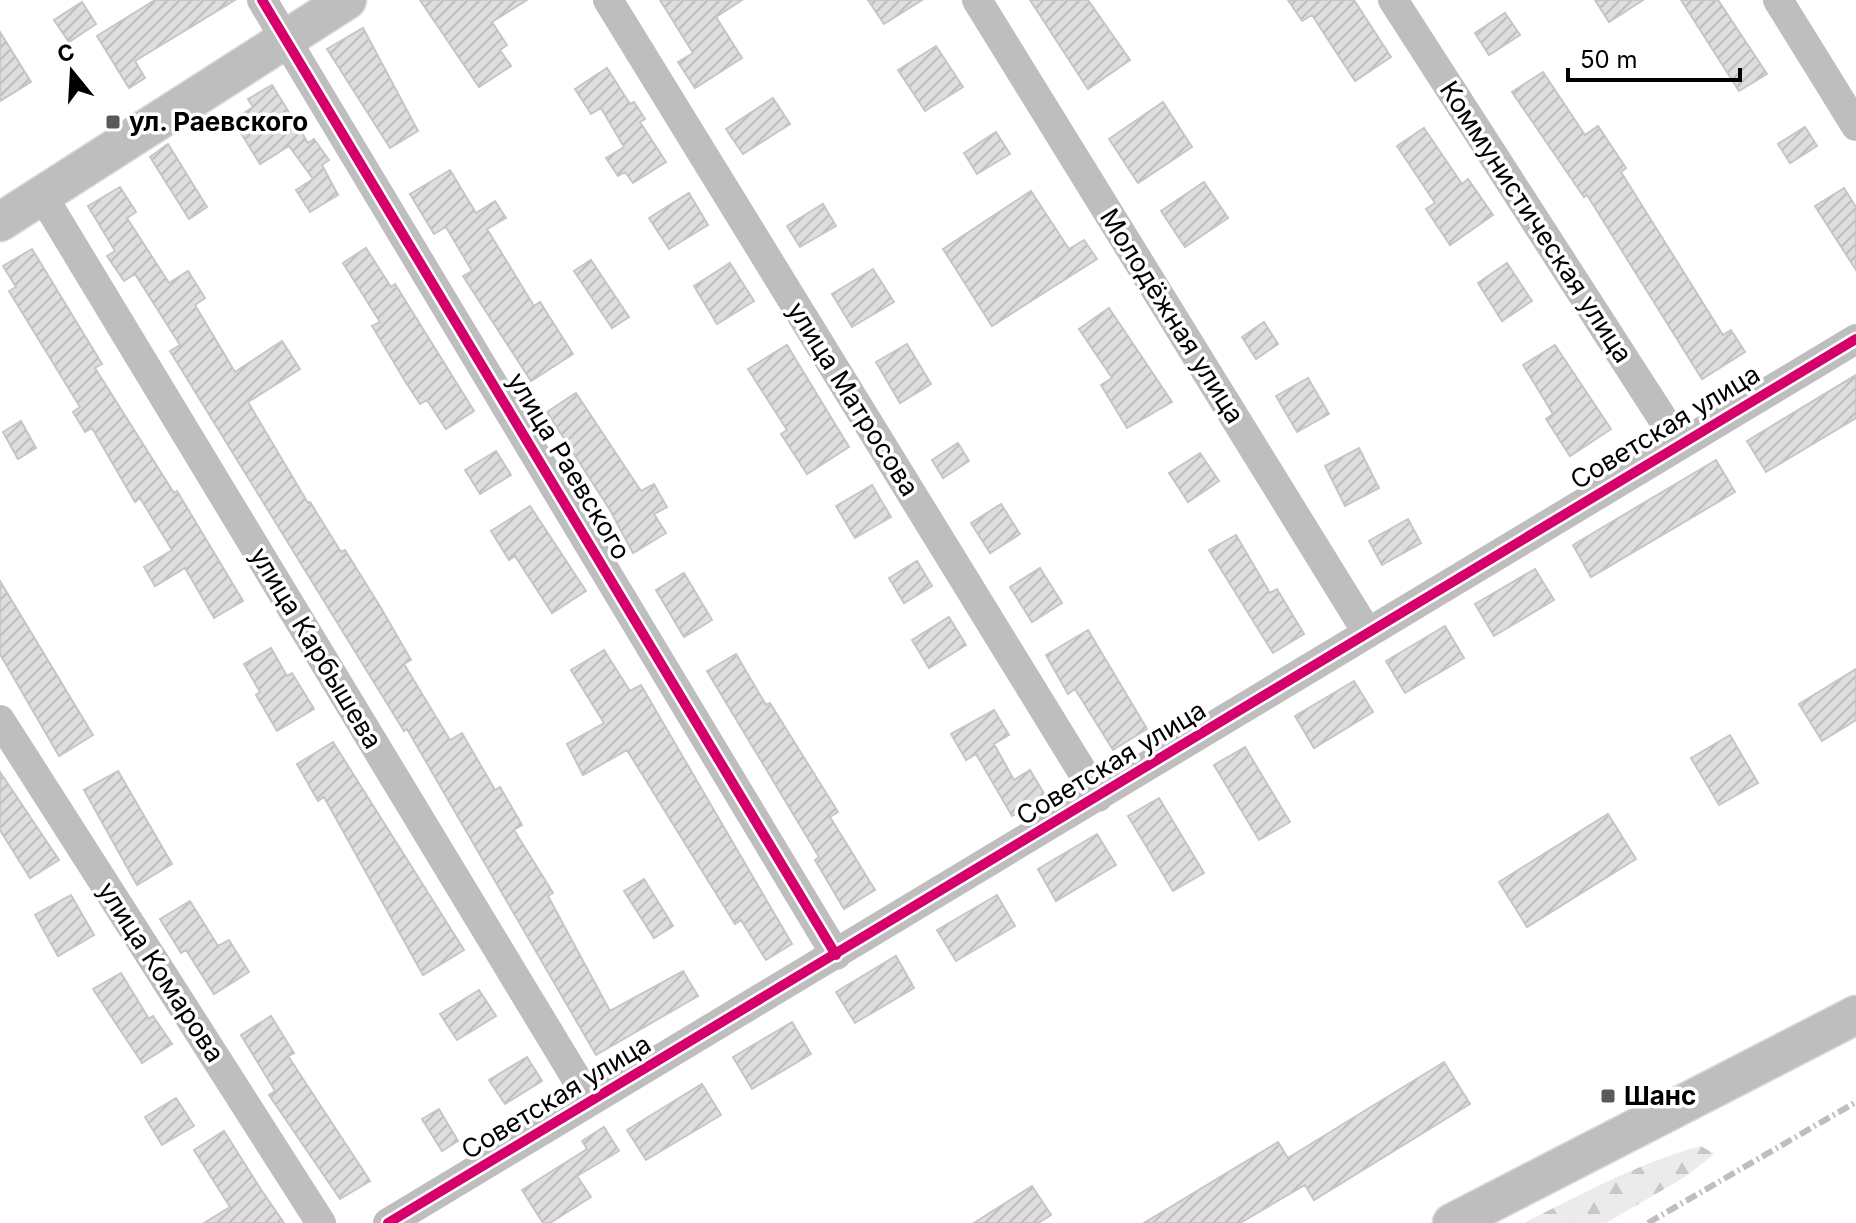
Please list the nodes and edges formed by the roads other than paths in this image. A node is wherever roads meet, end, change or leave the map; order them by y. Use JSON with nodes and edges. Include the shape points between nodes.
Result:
{"nodes":[{"id":1,"x":262,"y":0,"type":"edge"},
{"id":2,"x":347,"y":0,"type":"edge"},
{"id":3,"x":608,"y":0,"type":"edge"},
{"id":4,"x":977,"y":0,"type":"edge"},
{"id":5,"x":1393,"y":0,"type":"edge"},
{"id":6,"x":1778,"y":0,"type":"edge"},
{"id":7,"x":286,"y":38,"type":"junction"},
{"id":8,"x":1856,"y":126,"type":"edge"},
{"id":9,"x":42,"y":195,"type":"junction"},
{"id":10,"x":0,"y":222,"type":"edge"},
{"id":11,"x":1856,"y":339,"type":"edge"},
{"id":12,"x":1679,"y":444,"type":"junction"},
{"id":13,"x":1367,"y":632,"type":"junction"},
{"id":14,"x":0,"y":720,"type":"edge"},
{"id":15,"x":1098,"y":797,"type":"junction"},
{"id":16,"x":836,"y":955,"type":"junction"},
{"id":17,"x":1856,"y":1015,"type":"edge"},
{"id":18,"x":590,"y":1101,"type":"junction"},
{"id":19,"x":321,"y":1223,"type":"edge"},
{"id":20,"x":388,"y":1223,"type":"edge"},
{"id":21,"x":1452,"y":1223,"type":"edge"}],
"edges":[{"from":1,"to":7,"type":"street","name":"улица Раевского"},
{"from":2,"to":7,"type":"main road"},
{"from":3,"to":15,"type":"street","name":"улица Матросова"},
{"from":4,"to":13,"type":"street","name":"Молодёжная улица"},
{"from":5,"to":12,"type":"street","name":"Коммунистическая улица"},
{"from":6,"to":8,"type":"street"},
{"from":7,"to":9,"type":"main road"},
{"from":7,"to":16,"type":"street","name":"улица Раевского"},
{"from":9,"to":10,"type":"main road"},
{"from":9,"to":18,"type":"street","name":"улица Карбышева"},
{"from":11,"to":12,"type":"street","name":"Советская улица"},
{"from":12,"to":13,"type":"street","name":"Советская улица"},
{"from":13,"to":15,"type":"street","name":"Советская улица"},
{"from":14,"to":19,"type":"street","name":"улица Комарова"},
{"from":15,"to":16,"type":"street","name":"Советская улица"},
{"from":16,"to":18,"type":"street","name":"Советская улица"},
{"from":17,"to":21,"type":"main road"},
{"from":18,"to":20,"type":"street","name":"Советская улица"}]}
